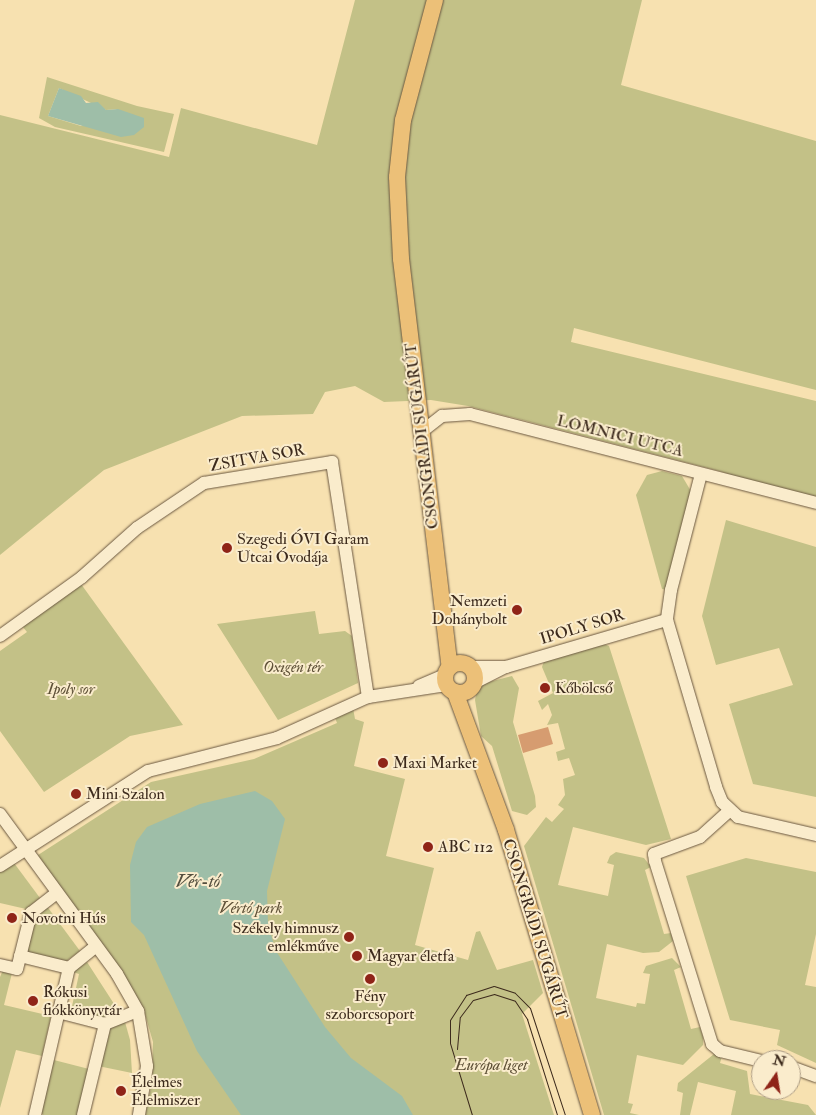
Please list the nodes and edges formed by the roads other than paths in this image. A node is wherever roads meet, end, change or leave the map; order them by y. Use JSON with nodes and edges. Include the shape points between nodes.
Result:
{"nodes":[{"id":1,"x":435,"y":0,"type":"edge"},
{"id":2,"x":420,"y":433,"type":"junction"},
{"id":3,"x":701,"y":474,"type":"junction"},
{"id":4,"x":816,"y":503,"type":"edge"},
{"id":5,"x":667,"y":620,"type":"junction"},
{"id":6,"x":0,"y":636,"type":"edge"},
{"id":7,"x":459,"y":678,"type":"junction"},
{"id":8,"x":368,"y":697,"type":"junction"},
{"id":9,"x":729,"y":811,"type":"junction"},
{"id":10,"x":0,"y":814,"type":"edge"},
{"id":11,"x":816,"y":835,"type":"edge"},
{"id":12,"x":25,"y":848,"type":"junction"},
{"id":13,"x":0,"y":866,"type":"edge"},
{"id":14,"x":57,"y":893,"type":"junction"},
{"id":15,"x":96,"y":946,"type":"junction"},
{"id":16,"x":20,"y":956,"type":"junction"},
{"id":17,"x":0,"y":965,"type":"edge"},
{"id":18,"x":69,"y":968,"type":"junction"},
{"id":19,"x":138,"y":1011,"type":"junction"},
{"id":20,"x":58,"y":1012,"type":"junction"},
{"id":21,"x":105,"y":1024,"type":"junction"},
{"id":22,"x":751,"y":1059,"type":"edge"},
{"id":23,"x":801,"y":1071,"type":"edge"},
{"id":24,"x":816,"y":1076,"type":"edge"},
{"id":25,"x":35,"y":1115,"type":"edge"},
{"id":26,"x":83,"y":1115,"type":"edge"},
{"id":27,"x":139,"y":1115,"type":"edge"},
{"id":28,"x":592,"y":1115,"type":"edge"}],
"edges":[{"from":1,"to":2,"type":"main road","name":"CSONGRÁDI SUGÁRÚT","via":[[400,137],[397,177],[400,259]]},
{"from":2,"to":3,"type":"street","name":"LOMNICI UTCA","via":[[436,419],[456,412]]},
{"from":2,"to":7,"type":"main road","name":"CSONGRÁDI SUGÁRÚT","via":[[444,613]]},
{"from":3,"to":4,"type":"street","name":"LOMNICI UTCA"},
{"from":3,"to":5,"type":"street","via":[[667,606]]},
{"from":5,"to":7,"type":"street","name":"IPOLY SOR"},
{"from":5,"to":9,"type":"street","via":[[716,787]]},
{"from":6,"to":8,"type":"street","name":"ZSITVA SOR","via":[[82,577],[137,528],[204,483],[332,462]]},
{"from":7,"to":8,"type":"street","name":"IPOLY SOR"},
{"from":7,"to":28,"type":"main road","name":"CSONGRÁDI SUGÁRÚT"},
{"from":8,"to":12,"type":"street","name":"IPOLY SOR","via":[[277,738],[148,771]]},
{"from":9,"to":11,"type":"street","via":[[750,822]]},
{"from":9,"to":22,"type":"street","via":[[700,837],[654,854],[680,950],[712,1044],[720,1051]]},
{"from":10,"to":12,"type":"street"},
{"from":12,"to":13,"type":"street","name":"IPOLY SOR"},
{"from":12,"to":14,"type":"street"},
{"from":14,"to":15,"type":"street"},
{"from":14,"to":16,"type":"street","via":[[31,913]]},
{"from":15,"to":18,"type":"street"},
{"from":15,"to":19,"type":"street"},
{"from":16,"to":17,"type":"street","via":[[17,969]]},
{"from":16,"to":18,"type":"street"},
{"from":18,"to":20,"type":"street"},
{"from":19,"to":21,"type":"street"},
{"from":19,"to":27,"type":"street","via":[[147,1046],[148,1066]]},
{"from":20,"to":21,"type":"street"},
{"from":20,"to":25,"type":"street"},
{"from":21,"to":26,"type":"street"},
{"from":23,"to":24,"type":"street"}]}
